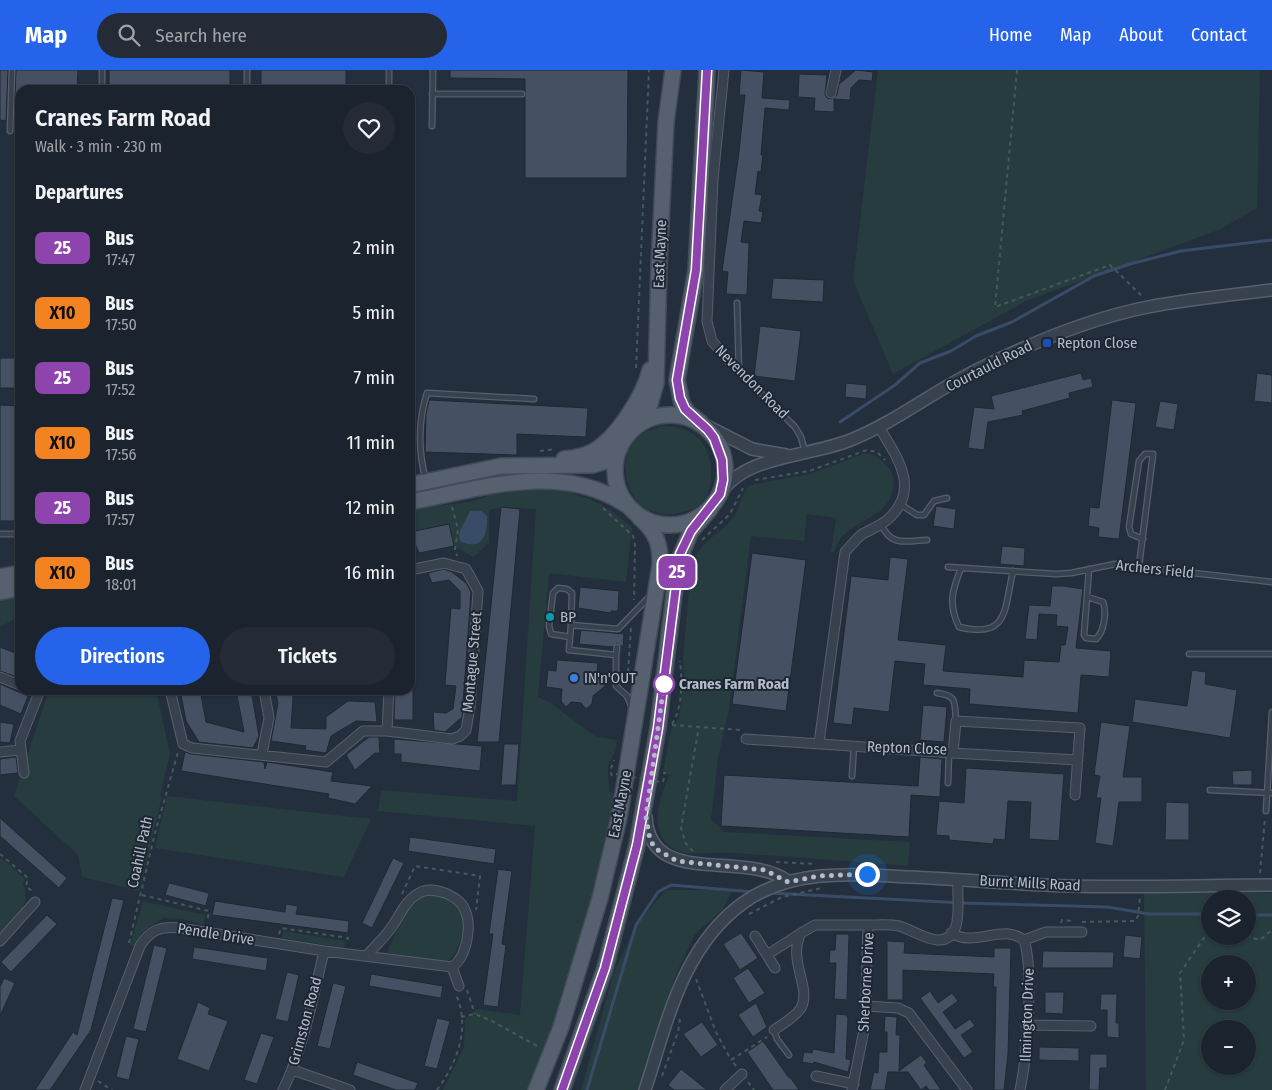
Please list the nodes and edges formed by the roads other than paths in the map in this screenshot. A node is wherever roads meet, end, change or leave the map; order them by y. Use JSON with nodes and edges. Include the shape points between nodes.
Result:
{"nodes":[{"id":1,"x":12,"y":70,"type":"edge"},
{"id":2,"x":102,"y":70,"type":"edge"},
{"id":3,"x":247,"y":70,"type":"edge"},
{"id":4,"x":389,"y":70,"type":"edge"},
{"id":5,"x":433,"y":70,"type":"edge"},
{"id":6,"x":672,"y":70,"type":"edge"},
{"id":7,"x":707,"y":70,"type":"edge"},
{"id":8,"x":724,"y":70,"type":"edge"},
{"id":9,"x":836,"y":70,"type":"edge"},
{"id":10,"x":102,"y":85,"type":"edge"},
{"id":11,"x":247,"y":85,"type":"edge"},
{"id":12,"x":389,"y":85,"type":"edge"},
{"id":13,"x":831,"y":93,"type":"dead end"},
{"id":14,"x":432,"y":94,"type":"junction"},
{"id":15,"x":522,"y":94,"type":"dead end"},
{"id":16,"x":432,"y":126,"type":"dead end"},
{"id":17,"x":10,"y":131,"type":"dead end"},
{"id":18,"x":1272,"y":290,"type":"edge"},
{"id":19,"x":737,"y":303,"type":"dead end"},
{"id":20,"x":657,"y":339,"type":"junction"},
{"id":21,"x":730,"y":362,"type":"joint"},
{"id":22,"x":739,"y":371,"type":"junction"},
{"id":23,"x":534,"y":399,"type":"dead end"},
{"id":24,"x":700,"y":423,"type":"junction"},
{"id":25,"x":879,"y":427,"type":"junction"},
{"id":26,"x":631,"y":431,"type":"junction"},
{"id":27,"x":620,"y":447,"type":"junction"},
{"id":28,"x":805,"y":453,"type":"junction"},
{"id":29,"x":526,"y":464,"type":"junction"},
{"id":30,"x":426,"y":481,"type":"junction"},
{"id":31,"x":415,"y":484,"type":"edge"},
{"id":32,"x":720,"y":494,"type":"junction"},
{"id":33,"x":946,"y":498,"type":"dead end"},
{"id":34,"x":415,"y":501,"type":"edge"},
{"id":35,"x":900,"y":504,"type":"junction"},
{"id":36,"x":626,"y":505,"type":"junction"},
{"id":37,"x":710,"y":509,"type":"junction"},
{"id":38,"x":639,"y":517,"type":"junction"},
{"id":39,"x":881,"y":524,"type":"junction"},
{"id":40,"x":0,"y":534,"type":"edge"},
{"id":41,"x":15,"y":534,"type":"edge"},
{"id":42,"x":1143,"y":539,"type":"junction"},
{"id":43,"x":927,"y":540,"type":"dead end"},
{"id":44,"x":1139,"y":566,"type":"junction"},
{"id":45,"x":948,"y":567,"type":"dead end"},
{"id":46,"x":961,"y":568,"type":"junction"},
{"id":47,"x":415,"y":569,"type":"edge"},
{"id":48,"x":1089,"y":569,"type":"junction"},
{"id":49,"x":1012,"y":571,"type":"junction"},
{"id":50,"x":15,"y":574,"type":"edge"},
{"id":51,"x":0,"y":577,"type":"edge"},
{"id":52,"x":1272,"y":582,"type":"edge"},
{"id":53,"x":15,"y":589,"type":"edge"},
{"id":54,"x":656,"y":590,"type":"junction"},
{"id":55,"x":0,"y":592,"type":"edge"},
{"id":56,"x":1088,"y":596,"type":"junction"},
{"id":57,"x":571,"y":625,"type":"junction"},
{"id":58,"x":570,"y":637,"type":"junction"},
{"id":59,"x":617,"y":647,"type":"dead end"},
{"id":60,"x":1190,"y":654,"type":"dead end"},
{"id":61,"x":1272,"y":654,"type":"edge"},
{"id":62,"x":616,"y":655,"type":"junction"},
{"id":63,"x":0,"y":677,"type":"edge"},
{"id":64,"x":15,"y":683,"type":"edge"},
{"id":65,"x":937,"y":693,"type":"dead end"},
{"id":66,"x":36,"y":695,"type":"edge"},
{"id":67,"x":171,"y":695,"type":"edge"},
{"id":68,"x":265,"y":695,"type":"edge"},
{"id":69,"x":389,"y":695,"type":"edge"},
{"id":70,"x":1272,"y":712,"type":"edge"},
{"id":71,"x":635,"y":717,"type":"junction"},
{"id":72,"x":956,"y":720,"type":"junction"},
{"id":73,"x":387,"y":731,"type":"junction"},
{"id":74,"x":747,"y":735,"type":"road end"},
{"id":75,"x":819,"y":744,"type":"junction"},
{"id":76,"x":854,"y":746,"type":"junction"},
{"id":77,"x":1270,"y":747,"type":"edge"},
{"id":78,"x":21,"y":750,"type":"junction"},
{"id":79,"x":0,"y":752,"type":"edge"},
{"id":80,"x":951,"y":753,"type":"junction"},
{"id":81,"x":262,"y":754,"type":"junction"},
{"id":82,"x":1078,"y":760,"type":"junction"},
{"id":83,"x":24,"y":773,"type":"dead end"},
{"id":84,"x":852,"y":776,"type":"dead end"},
{"id":85,"x":948,"y":783,"type":"dead end"},
{"id":86,"x":657,"y":784,"type":"junction"},
{"id":87,"x":1210,"y":790,"type":"dead end"},
{"id":88,"x":1269,"y":793,"type":"edge"},
{"id":89,"x":1075,"y":795,"type":"dead end"},
{"id":90,"x":1266,"y":811,"type":"road end"},
{"id":91,"x":958,"y":879,"type":"junction"},
{"id":92,"x":788,"y":882,"type":"junction"},
{"id":93,"x":1272,"y":885,"type":"edge"},
{"id":94,"x":35,"y":902,"type":"dead end"},
{"id":95,"x":868,"y":926,"type":"junction"},
{"id":96,"x":801,"y":932,"type":"junction"},
{"id":97,"x":1082,"y":932,"type":"road end"},
{"id":98,"x":951,"y":933,"type":"junction"},
{"id":99,"x":755,"y":936,"type":"dead end"},
{"id":100,"x":1024,"y":940,"type":"junction"},
{"id":101,"x":0,"y":941,"type":"edge"},
{"id":102,"x":324,"y":951,"type":"junction"},
{"id":103,"x":767,"y":955,"type":"junction"},
{"id":104,"x":367,"y":956,"type":"junction"},
{"id":105,"x":452,"y":967,"type":"junction"},
{"id":106,"x":776,"y":968,"type":"dead end"},
{"id":107,"x":459,"y":987,"type":"road end"},
{"id":108,"x":866,"y":1006,"type":"junction"},
{"id":109,"x":1026,"y":1025,"type":"junction"},
{"id":110,"x":1091,"y":1026,"type":"dead end"},
{"id":111,"x":774,"y":1030,"type":"joint"},
{"id":112,"x":789,"y":1055,"type":"dead end"},
{"id":113,"x":293,"y":1070,"type":"junction"},
{"id":114,"x":742,"y":1074,"type":"road end"},
{"id":115,"x":816,"y":1076,"type":"dead end"},
{"id":116,"x":853,"y":1087,"type":"edge"},
{"id":117,"x":85,"y":1090,"type":"edge"},
{"id":118,"x":284,"y":1090,"type":"edge"},
{"id":119,"x":350,"y":1090,"type":"edge"},
{"id":120,"x":536,"y":1090,"type":"edge"},
{"id":121,"x":562,"y":1090,"type":"edge"},
{"id":122,"x":645,"y":1090,"type":"edge"},
{"id":123,"x":725,"y":1090,"type":"edge"},
{"id":124,"x":968,"y":1090,"type":"edge"},
{"id":125,"x":1020,"y":1090,"type":"edge"}],
"edges":[{"from":1,"to":17,"type":"lane"},
{"from":2,"to":10,"type":"lane"},
{"from":3,"to":11,"type":"lane"},
{"from":4,"to":12,"type":"lane"},
{"from":5,"to":14,"type":"lane"},
{"from":6,"to":20,"type":"main road","name":"East Mayne","via":[[666,122]]},
{"from":7,"to":24,"type":"main road","via":[[696,270],[677,380],[682,404]]},
{"from":8,"to":21,"type":"street","name":"Nevendon Road","via":[[713,179],[707,321],[712,341]]},
{"from":9,"to":13,"type":"street"},
{"from":14,"to":15,"type":"lane"},
{"from":14,"to":16,"type":"lane"},
{"from":18,"to":25,"type":"street","name":"Courtauld Road","via":[[1148,306],[1038,341],[982,367]]},
{"from":19,"to":22,"type":"lane"},
{"from":20,"to":26,"type":"main road","name":"East Mayne","via":[[655,390]]},
{"from":20,"to":29,"type":"main road","via":[[650,372],[640,397],[601,446],[582,456]]},
{"from":21,"to":22,"type":"lane","name":"Nevendon Road"},
{"from":22,"to":28,"type":"lane","name":"Nevendon Road","via":[[795,427]]},
{"from":23,"to":30,"type":"lane","via":[[427,393],[421,410],[421,454]]},
{"from":24,"to":26,"type":"main road","via":[[685,416],[671,415],[643,422]]},
{"from":24,"to":28,"type":"street","name":"Courtauld Road","via":[[752,449],[776,454]]},
{"from":24,"to":32,"type":"main road","via":[[719,448],[723,470]]},
{"from":25,"to":28,"type":"street","name":"Courtauld Road","via":[[839,445]]},
{"from":25,"to":35,"type":"street","via":[[900,462],[906,486]]},
{"from":26,"to":27,"type":"main road"},
{"from":27,"to":29,"type":"main road","via":[[606,461],[593,465]]},
{"from":27,"to":36,"type":"main road","via":[[614,469],[617,488]]},
{"from":28,"to":32,"type":"street","name":"Courtauld Road","via":[[743,472],[729,481]]},
{"from":29,"to":30,"type":"main road"},
{"from":30,"to":31,"type":"main road"},
{"from":32,"to":37,"type":"main road"},
{"from":33,"to":35,"type":"lane","via":[[934,501],[924,515],[917,515]]},
{"from":34,"to":36,"type":"main road","via":[[539,480],[586,487]]},
{"from":35,"to":39,"type":"street"},
{"from":36,"to":38,"type":"main road"},
{"from":37,"to":38,"type":"main road","via":[[680,524],[659,524]]},
{"from":37,"to":86,"type":"main road","name":"East Mayne","via":[[691,531],[678,562]]},
{"from":38,"to":54,"type":"main road","name":"East Mayne","via":[[654,532],[659,546]]},
{"from":39,"to":43,"type":"lane","via":[[891,540]]},
{"from":39,"to":75,"type":"street","via":[[859,536],[845,552]]},
{"from":40,"to":41,"type":"lane"},
{"from":42,"to":42,"type":"lane","via":[[1149,482],[1153,454],[1145,454],[1139,461],[1129,527],[1131,534]]},
{"from":42,"to":44,"type":"lane"},
{"from":44,"to":48,"type":"lane","name":"Archers Field","via":[[1115,564]]},
{"from":44,"to":52,"type":"lane","name":"Archers Field"},
{"from":45,"to":46,"type":"lane","name":"Archers Field"},
{"from":46,"to":49,"type":"lane","name":"Archers Field"},
{"from":46,"to":49,"type":"lane","via":[[952,591],[952,613],[959,627],[975,631],[991,629],[1001,620]]},
{"from":47,"to":73,"type":"street","name":"Montague Street","via":[[444,563],[466,569],[478,590],[466,730],[452,739]]},
{"from":48,"to":49,"type":"lane","name":"Archers Field","via":[[1056,574]]},
{"from":48,"to":56,"type":"lane"},
{"from":50,"to":51,"type":"main road"},
{"from":53,"to":55,"type":"main road"},
{"from":54,"to":57,"type":"lane","via":[[633,611],[618,631]]},
{"from":54,"to":71,"type":"main road","name":"East Mayne"},
{"from":56,"to":56,"type":"lane","via":[[1084,635],[1096,639],[1101,634],[1105,607],[1103,602]]},
{"from":57,"to":58,"type":"lane"},
{"from":57,"to":58,"type":"lane","via":[[572,593],[558,588],[552,593],[549,626],[551,634]]},
{"from":58,"to":62,"type":"lane","via":[[569,650]]},
{"from":59,"to":62,"type":"lane"},
{"from":60,"to":61,"type":"lane"},
{"from":62,"to":71,"type":"lane","via":[[616,686],[626,696]]},
{"from":63,"to":64,"type":"street"},
{"from":65,"to":72,"type":"lane","via":[[954,699]]},
{"from":66,"to":78,"type":"street","via":[[20,741]]},
{"from":67,"to":81,"type":"street","name":"Montague Street","via":[[183,744],[192,748]]},
{"from":68,"to":81,"type":"street","via":[[269,718]]},
{"from":69,"to":73,"type":"street"},
{"from":70,"to":77,"type":"lane"},
{"from":71,"to":120,"type":"main road","name":"East Mayne","via":[[619,818],[600,898],[561,1027]]},
{"from":72,"to":80,"type":"street","name":"Repton Close"},
{"from":72,"to":82,"type":"street","name":"Repton Close","via":[[1080,728]]},
{"from":73,"to":81,"type":"street","name":"Montague Street","via":[[363,731],[326,762]]},
{"from":74,"to":75,"type":"street","name":"Repton Close"},
{"from":75,"to":76,"type":"street","name":"Repton Close"},
{"from":76,"to":80,"type":"street","name":"Repton Close"},
{"from":76,"to":84,"type":"lane"},
{"from":77,"to":88,"type":"lane"},
{"from":78,"to":79,"type":"street"},
{"from":78,"to":83,"type":"street"},
{"from":80,"to":82,"type":"street"},
{"from":80,"to":85,"type":"lane"},
{"from":82,"to":89,"type":"street","name":"Repton Close"},
{"from":86,"to":92,"type":"street","via":[[646,830],[656,849],[677,861],[765,870]]},
{"from":86,"to":121,"type":"main road","name":"East Mayne","via":[[593,1007]]},
{"from":87,"to":88,"type":"lane"},
{"from":88,"to":90,"type":"lane"},
{"from":91,"to":92,"type":"street","name":"Burnt Mills Road","via":[[844,874]]},
{"from":91,"to":93,"type":"street","name":"Burnt Mills Road","via":[[1047,886]]},
{"from":91,"to":98,"type":"street","via":[[957,915]]},
{"from":92,"to":122,"type":"street","name":"Burnt Mills Road","via":[[743,903],[710,934],[690,964],[676,994]]},
{"from":94,"to":101,"type":"street"},
{"from":95,"to":96,"type":"street","via":[[815,925]]},
{"from":95,"to":98,"type":"street","name":"Sherborne Drive","via":[[901,926],[927,939],[944,938]]},
{"from":95,"to":108,"type":"street","name":"Sherborne Drive"},
{"from":96,"to":103,"type":"street"},
{"from":96,"to":111,"type":"street","via":[[795,948],[802,1006]]},
{"from":97,"to":100,"type":"street","via":[[1046,932]]},
{"from":98,"to":100,"type":"street","via":[[972,939],[1010,933]]},
{"from":99,"to":103,"type":"street"},
{"from":100,"to":109,"type":"street","name":"Ilmington Drive","via":[[1028,961]]},
{"from":102,"to":104,"type":"street","name":"Pendle Drive"},
{"from":102,"to":113,"type":"street","name":"Grimston Road"},
{"from":102,"to":117,"type":"street","name":"Pendle Drive","via":[[167,927],[149,933],[133,962]]},
{"from":103,"to":106,"type":"street"},
{"from":104,"to":105,"type":"street","name":"Pendle Drive"},
{"from":104,"to":105,"type":"street","via":[[408,901],[420,892],[430,890],[454,897],[467,917],[464,951]]},
{"from":105,"to":107,"type":"street"},
{"from":108,"to":116,"type":"street","name":"Sherborne Drive","via":[[866,1025]]},
{"from":108,"to":124,"type":"street","via":[[898,1008],[909,1013]]},
{"from":109,"to":110,"type":"street"},
{"from":109,"to":125,"type":"street","name":"Ilmington Drive","via":[[1025,1067]]},
{"from":111,"to":112,"type":"lane"},
{"from":113,"to":118,"type":"street","name":"Grimston Road"},
{"from":113,"to":119,"type":"street"},
{"from":114,"to":123,"type":"street"},
{"from":115,"to":116,"type":"street"}]}
